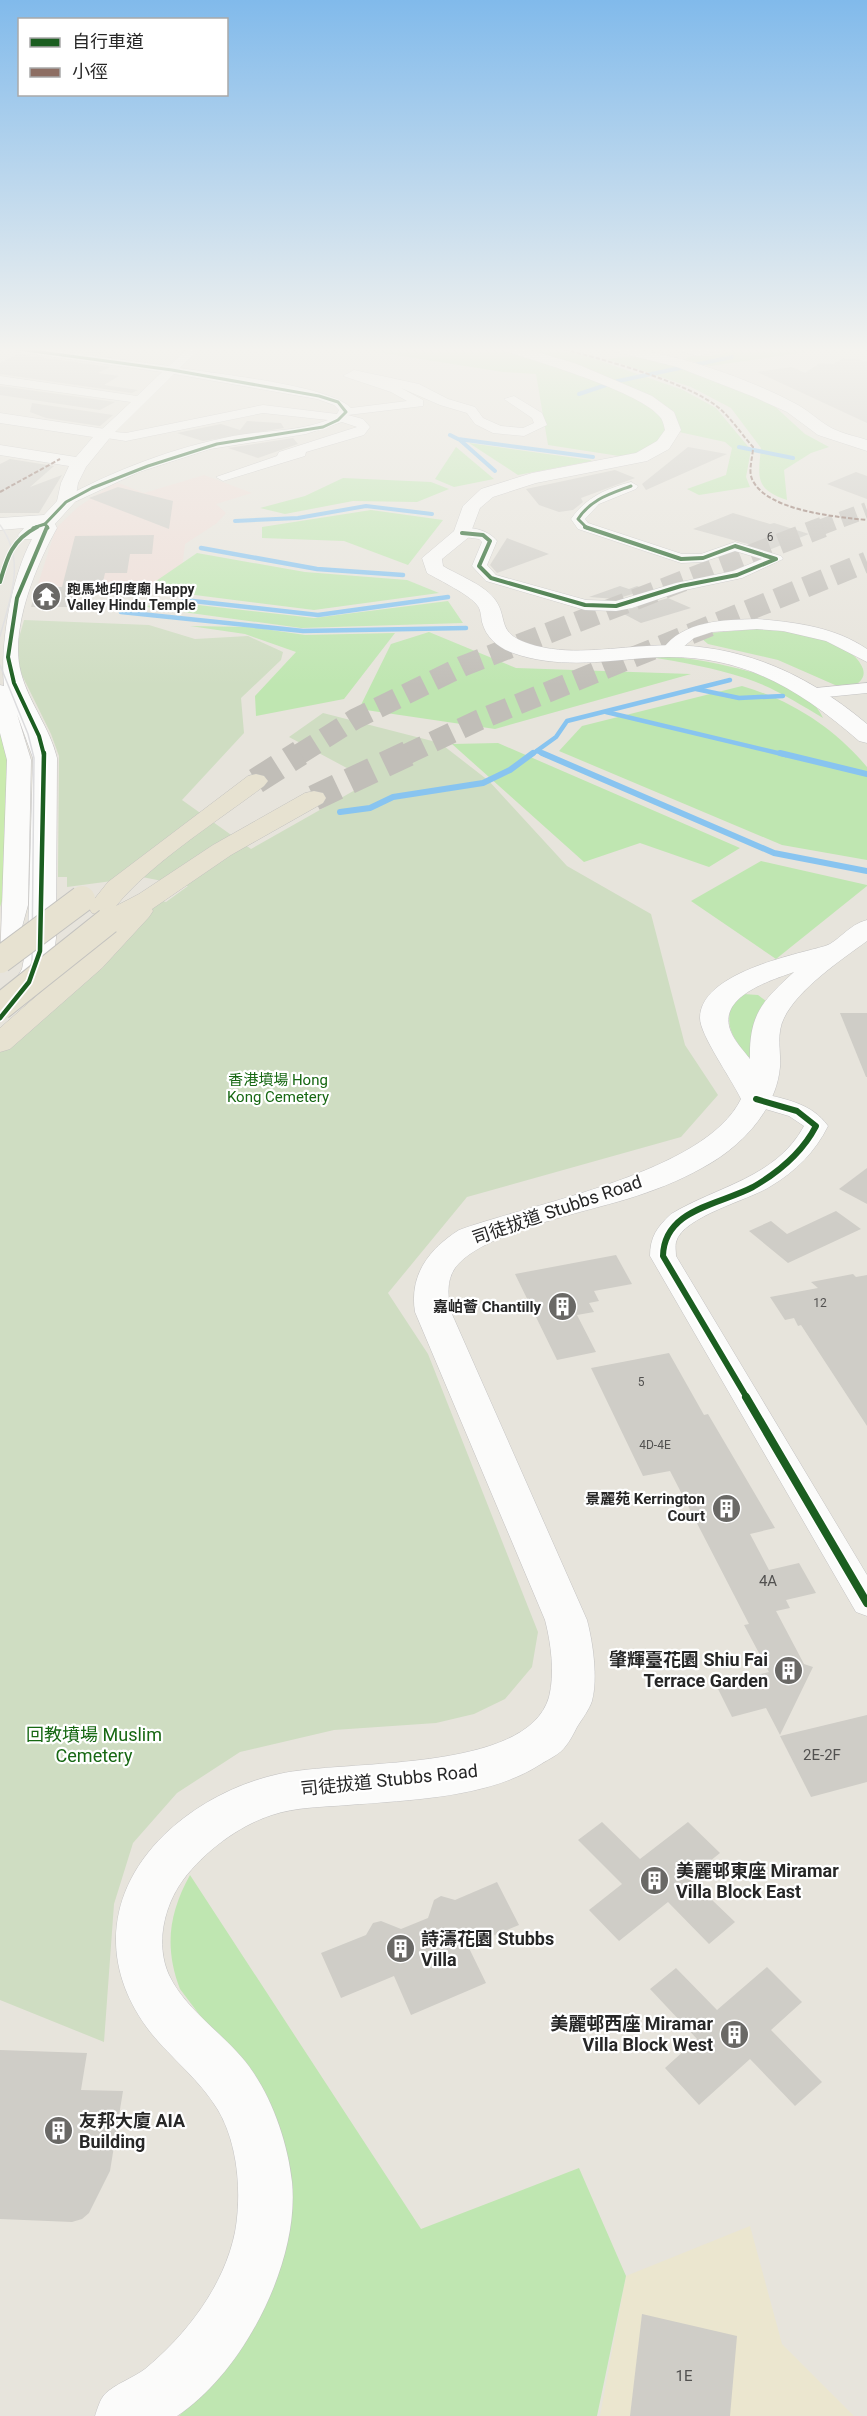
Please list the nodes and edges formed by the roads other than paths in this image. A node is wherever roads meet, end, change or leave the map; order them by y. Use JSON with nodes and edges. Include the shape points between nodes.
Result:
{"nodes":[{"id":1,"x":67,"y":461,"type":"edge"},
{"id":2,"x":169,"y":461,"type":"edge"},
{"id":3,"x":275,"y":461,"type":"edge"},
{"id":4,"x":621,"y":461,"type":"edge"},
{"id":5,"x":81,"y":463,"type":"joint"},
{"id":6,"x":223,"y":477,"type":"dead end"},
{"id":7,"x":631,"y":486,"type":"dead end"},
{"id":8,"x":92,"y":488,"type":"joint"},
{"id":9,"x":66,"y":495,"type":"junction"},
{"id":10,"x":47,"y":522,"type":"junction"},
{"id":11,"x":0,"y":524,"type":"edge"},
{"id":12,"x":462,"y":532,"type":"junction"},
{"id":13,"x":7,"y":538,"type":"edge"},
{"id":14,"x":30,"y":558,"type":"junction"},
{"id":15,"x":0,"y":582,"type":"edge"},
{"id":16,"x":670,"y":650,"type":"junction"},
{"id":17,"x":867,"y":657,"type":"edge"},
{"id":18,"x":867,"y":690,"type":"edge"},
{"id":19,"x":0,"y":692,"type":"edge"},
{"id":20,"x":816,"y":693,"type":"junction"},
{"id":21,"x":850,"y":721,"type":"junction"},
{"id":22,"x":867,"y":736,"type":"edge"},
{"id":23,"x":256,"y":781,"type":"tunnel mouth"},
{"id":24,"x":314,"y":798,"type":"tunnel mouth"},
{"id":25,"x":117,"y":888,"type":"junction"},
{"id":26,"x":148,"y":900,"type":"junction"},
{"id":27,"x":856,"y":936,"type":"edge"},
{"id":28,"x":0,"y":958,"type":"edge"},
{"id":29,"x":0,"y":988,"type":"edge"},
{"id":30,"x":727,"y":992,"type":"junction"},
{"id":31,"x":778,"y":1003,"type":"junction"},
{"id":32,"x":0,"y":1007,"type":"edge"},
{"id":33,"x":0,"y":1018,"type":"edge"},
{"id":34,"x":0,"y":1043,"type":"edge"},
{"id":35,"x":756,"y":1099,"type":"junction"},
{"id":36,"x":867,"y":1604,"type":"edge"},
{"id":37,"x":124,"y":2416,"type":"edge"}],
"edges":[{"from":1,"to":5,"type":"main road"},
{"from":2,"to":8,"type":"street"},
{"from":3,"to":6,"type":"street"},
{"from":4,"to":12,"type":"main road","via":[[532,478],[487,493],[472,506]]},
{"from":5,"to":9,"type":"main road"},
{"from":7,"to":12,"type":"street","via":[[595,500],[581,513],[580,523],[592,531],[681,559],[703,558],[735,546],[776,559],[737,575],[681,586],[626,605],[594,607],[491,578],[479,566],[490,541],[483,535]]},
{"from":8,"to":9,"type":"main road"},
{"from":9,"to":10,"type":"main road"},
{"from":10,"to":11,"type":"main road"},
{"from":10,"to":13,"type":"main road"},
{"from":10,"to":14,"type":"main road","via":[[48,528]]},
{"from":12,"to":16,"type":"main road","via":[[434,555],[431,563],[438,572],[485,600],[494,631],[506,641],[562,656]]},
{"from":13,"to":14,"type":"main road"},
{"from":13,"to":15,"type":"main road"},
{"from":14,"to":33,"type":"main road","via":[[6,650],[10,672],[39,735],[45,758],[42,938],[40,959],[28,987]]},
{"from":16,"to":17,"type":"street","via":[[685,637],[706,629],[764,625],[822,635],[854,647]]},
{"from":16,"to":20,"type":"main road","via":[[715,654],[753,664]]},
{"from":18,"to":20,"type":"street"},
{"from":18,"to":21,"type":"street","via":[[853,707]]},
{"from":19,"to":28,"type":"main road","via":[[19,760],[15,905]]},
{"from":20,"to":21,"type":"main road"},
{"from":21,"to":22,"type":"main road"},
{"from":23,"to":25,"type":"highway"},
{"from":24,"to":26,"type":"highway"},
{"from":25,"to":28,"type":"highway","bridge":true,"via":[[82,899]]},
{"from":25,"to":29,"type":"highway","via":[[100,907]]},
{"from":26,"to":32,"type":"highway","bridge":true,"via":[[108,921]]},
{"from":26,"to":34,"type":"highway","via":[[127,928],[92,962]]},
{"from":27,"to":30,"type":"main road","name":"司徒拔道 Stubbs Road"},
{"from":27,"to":31,"type":"main road","name":"司徒拔道 Stubbs Road"},
{"from":30,"to":31,"type":"main road","via":[[760,990],[773,995]]},
{"from":30,"to":35,"type":"main road","via":[[716,1009],[716,1029]]},
{"from":31,"to":35,"type":"main road","name":"司徒拔道 Stubbs Road","via":[[766,1027],[765,1063]]},
{"from":35,"to":36,"type":"street","via":[[812,1119],[816,1126],[811,1136],[794,1158],[765,1179],[681,1219],[663,1240],[663,1256]]},
{"from":35,"to":37,"type":"main road","name":"司徒拔道 Stubbs Road","via":[[746,1117],[727,1136],[686,1163],[479,1234],[453,1249],[436,1270],[430,1294],[433,1312],[557,1598],[573,1650],[573,1686],[568,1704],[550,1733],[516,1758],[469,1773],[303,1789],[258,1800],[197,1834],[164,1868],[152,1887],[139,1929],[144,1975],[162,2010],[218,2067],[247,2110],[262,2152],[266,2200],[259,2246],[247,2284],[218,2334],[174,2384]]}]}
